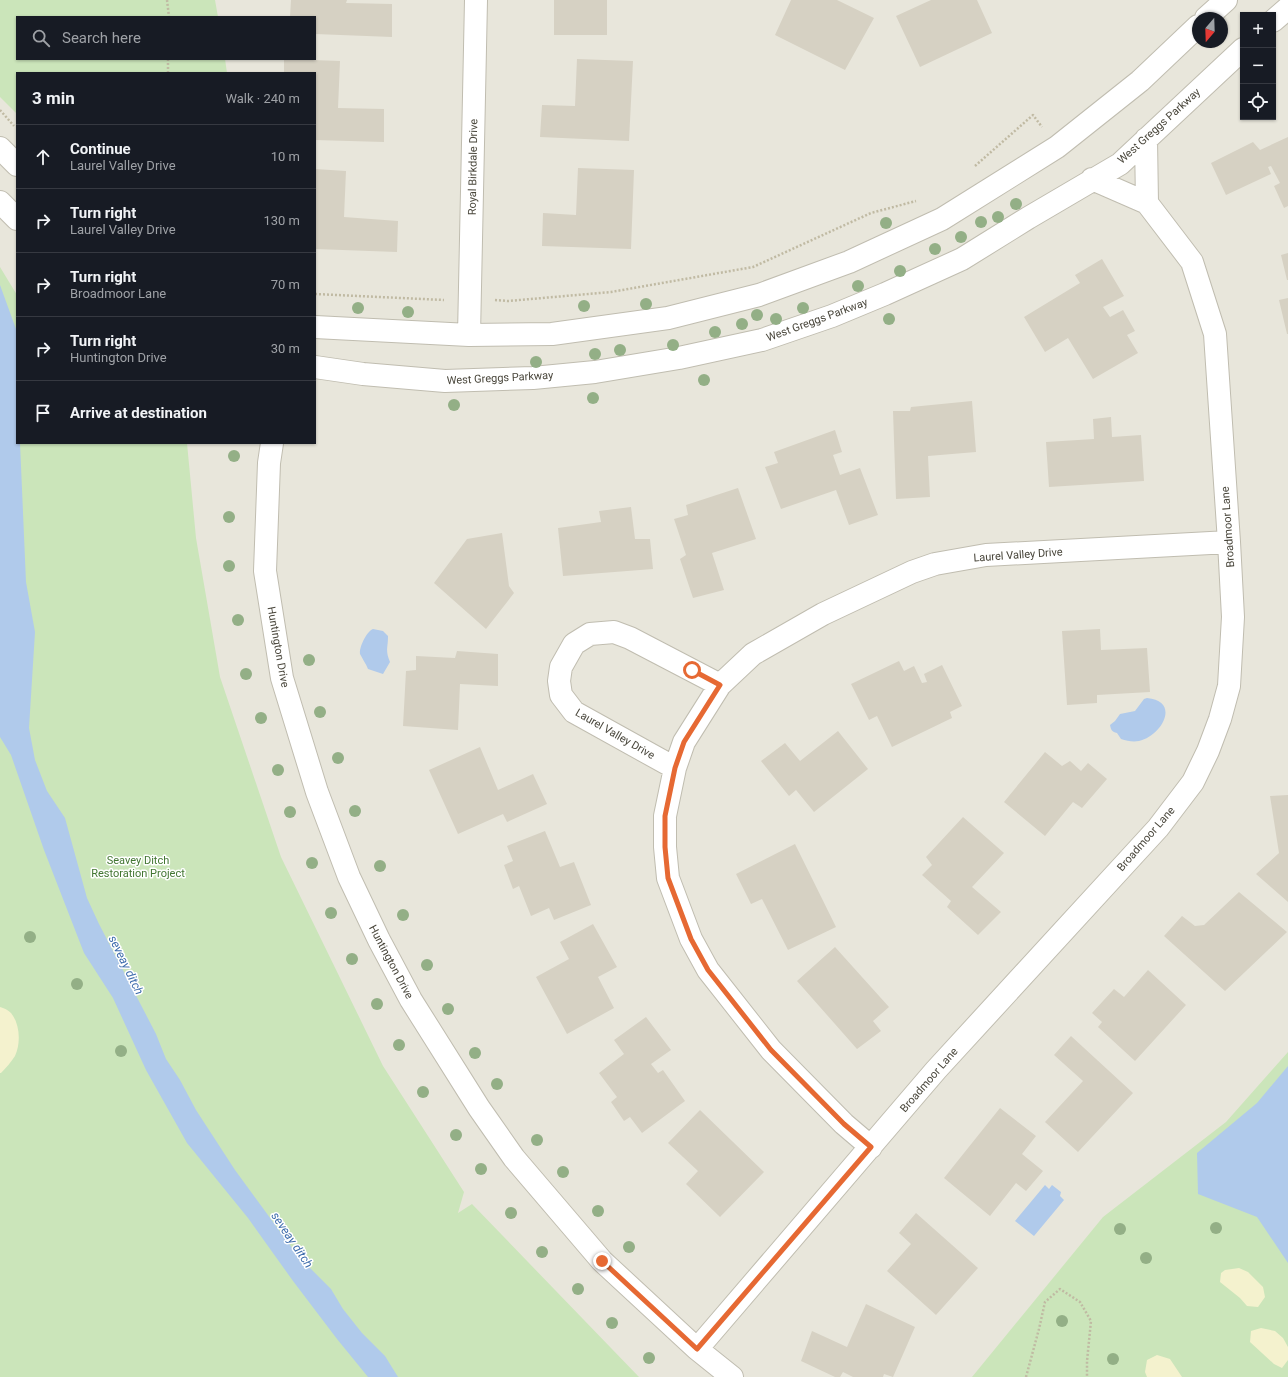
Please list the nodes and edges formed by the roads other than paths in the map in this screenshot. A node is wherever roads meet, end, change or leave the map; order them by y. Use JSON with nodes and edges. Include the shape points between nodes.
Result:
{"nodes":[{"id":1,"x":476,"y":0,"type":"edge"},
{"id":2,"x":1226,"y":0,"type":"edge"},
{"id":3,"x":1288,"y":8,"type":"edge"},
{"id":4,"x":1213,"y":12,"type":"edge"},
{"id":5,"x":1276,"y":18,"type":"edge"},
{"id":6,"x":1192,"y":32,"type":"edge"},
{"id":7,"x":1240,"y":52,"type":"edge"},
{"id":8,"x":1146,"y":139,"type":"junction"},
{"id":9,"x":0,"y":148,"type":"edge"},
{"id":10,"x":16,"y":164,"type":"edge"},
{"id":11,"x":1092,"y":179,"type":"junction"},
{"id":12,"x":0,"y":202,"type":"edge"},
{"id":13,"x":1147,"y":203,"type":"junction"},
{"id":14,"x":16,"y":217,"type":"edge"},
{"id":15,"x":316,"y":328,"type":"edge"},
{"id":16,"x":469,"y":335,"type":"junction"},
{"id":17,"x":316,"y":367,"type":"edge"},
{"id":18,"x":272,"y":444,"type":"edge"},
{"id":19,"x":1229,"y":542,"type":"junction"},
{"id":20,"x":720,"y":685,"type":"junction"},
{"id":21,"x":675,"y":768,"type":"junction"},
{"id":22,"x":871,"y":1147,"type":"junction"},
{"id":23,"x":697,"y":1349,"type":"junction"},
{"id":24,"x":732,"y":1377,"type":"edge"}],
"edges":[{"from":1,"to":16,"type":"street","name":"Royal Birkdale Drive"},
{"from":2,"to":4,"type":"street"},
{"from":3,"to":5,"type":"street"},
{"from":6,"to":16,"type":"street","via":[[1140,81],[1057,147],[942,219],[849,262],[759,295],[668,318],[552,334]]},
{"from":7,"to":8,"type":"street","name":"West Greggs Parkway"},
{"from":8,"to":11,"type":"street","name":"West Greggs Parkway","via":[[1120,164]]},
{"from":8,"to":13,"type":"street"},
{"from":9,"to":10,"type":"street"},
{"from":11,"to":13,"type":"street","name":"Broadmoor Lane"},
{"from":11,"to":17,"type":"street","name":"West Greggs Parkway","via":[[962,259],[832,316],[762,340],[680,358],[595,372],[533,378],[445,381]]},
{"from":12,"to":14,"type":"street"},
{"from":13,"to":19,"type":"street","name":"Broadmoor Lane","via":[[1192,262],[1214,334]]},
{"from":15,"to":16,"type":"street"},
{"from":18,"to":23,"type":"street","name":"Huntington Drive","via":[[265,571],[282,678],[316,792],[348,877],[412,1000],[479,1108],[514,1158],[602,1261]]},
{"from":19,"to":20,"type":"street","name":"Laurel Valley Drive","via":[[986,555],[936,564],[912,572],[810,621],[753,654]]},
{"from":19,"to":22,"type":"street","name":"Broadmoor Lane","via":[[1233,617],[1229,686],[1208,751],[1193,782],[1158,828],[936,1070]]},
{"from":20,"to":21,"type":"street","name":"Laurel Valley Drive","via":[[684,742]]},
{"from":20,"to":21,"type":"street","name":"Laurel Valley Drive","via":[[614,632],[590,634],[574,644],[561,667],[559,681],[562,695],[574,712]]},
{"from":21,"to":22,"type":"street","name":"Laurel Valley Drive","via":[[665,816],[665,847],[668,878],[691,939],[708,970],[771,1050],[844,1124]]},
{"from":22,"to":23,"type":"street","name":"Broadmoor Lane"},
{"from":23,"to":24,"type":"street","name":"Huntington Drive"}]}
